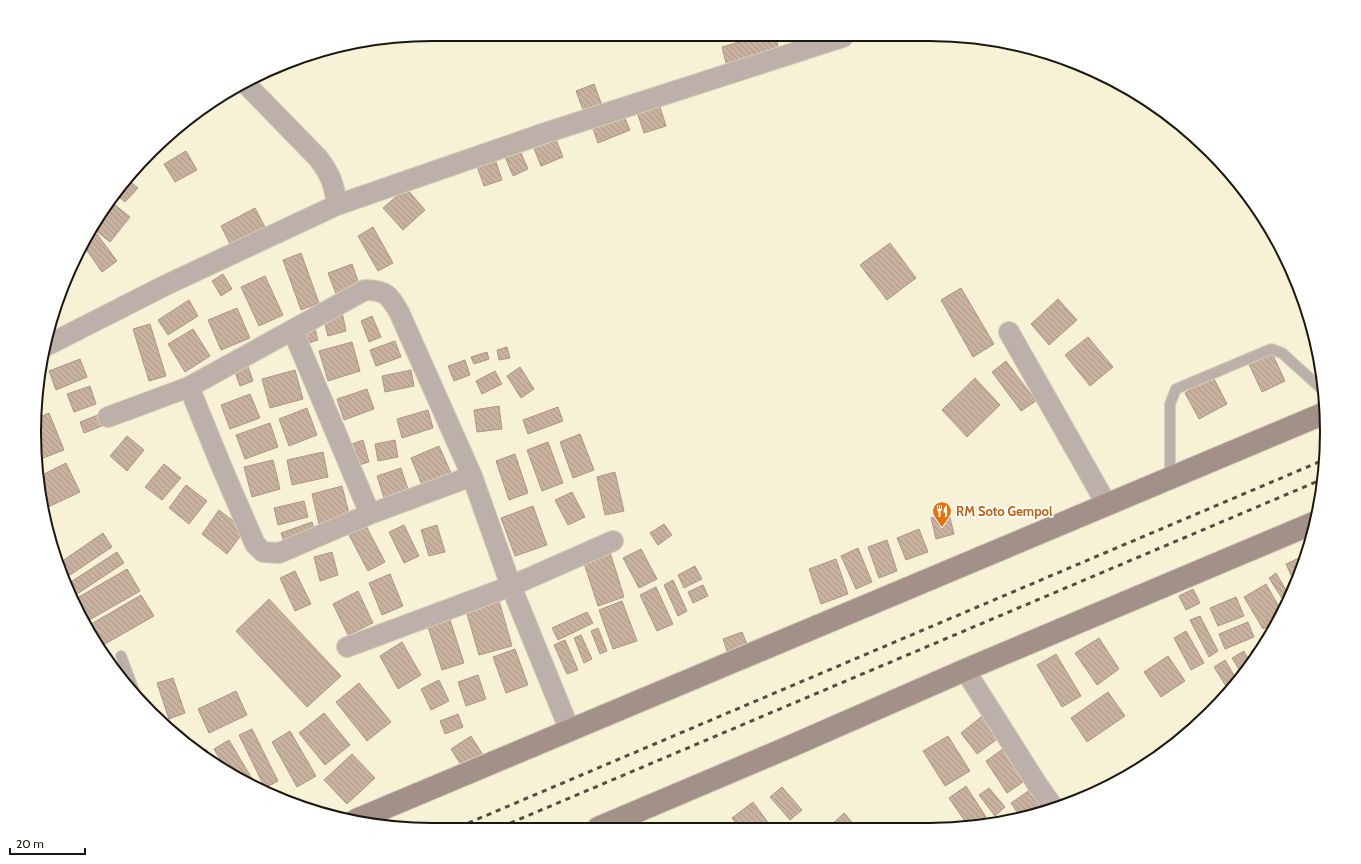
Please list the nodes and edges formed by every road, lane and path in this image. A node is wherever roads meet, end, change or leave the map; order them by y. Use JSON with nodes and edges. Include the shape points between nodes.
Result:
{"nodes":[{"id":1,"x":831,"y":41,"type":"edge"},
{"id":2,"x":248,"y":87,"type":"edge"},
{"id":3,"x":337,"y":205,"type":"junction"},
{"id":4,"x":293,"y":330,"type":"junction"},
{"id":5,"x":1009,"y":332,"type":"dead end"},
{"id":6,"x":52,"y":343,"type":"edge"},
{"id":7,"x":1317,"y":385,"type":"edge"},
{"id":8,"x":189,"y":387,"type":"junction"},
{"id":9,"x":1319,"y":416,"type":"edge"},
{"id":10,"x":108,"y":417,"type":"dead end"},
{"id":11,"x":472,"y":476,"type":"junction"},
{"id":12,"x":1170,"y":479,"type":"junction"},
{"id":13,"x":1107,"y":505,"type":"junction"},
{"id":14,"x":370,"y":514,"type":"junction"},
{"id":15,"x":1309,"y":525,"type":"edge"},
{"id":16,"x":613,"y":541,"type":"dead end"},
{"id":17,"x":511,"y":586,"type":"junction"},
{"id":18,"x":347,"y":647,"type":"dead end"},
{"id":19,"x":121,"y":656,"type":"dead end"},
{"id":20,"x":965,"y":670,"type":"junction"},
{"id":21,"x":130,"y":680,"type":"edge"},
{"id":22,"x":570,"y":730,"type":"junction"},
{"id":23,"x":1051,"y":803,"type":"edge"},
{"id":24,"x":364,"y":817,"type":"edge"},
{"id":25,"x":616,"y":823,"type":"edge"}],
"edges":[{"from":1,"to":3,"type":"street","via":[[542,134]]},
{"from":2,"to":3,"type":"street","via":[[318,158],[330,176]]},
{"from":3,"to":6,"type":"street","via":[[166,285]]},
{"from":4,"to":8,"type":"street"},
{"from":4,"to":11,"type":"street","via":[[365,290],[376,290],[389,296],[399,312]]},
{"from":4,"to":14,"type":"street"},
{"from":5,"to":13,"type":"street"},
{"from":7,"to":12,"type":"lane","via":[[1282,353],[1271,349],[1176,389],[1170,404]]},
{"from":8,"to":10,"type":"street"},
{"from":8,"to":14,"type":"street","via":[[255,544],[263,552],[279,553]]},
{"from":9,"to":12,"type":"main road"},
{"from":11,"to":14,"type":"street"},
{"from":11,"to":17,"type":"street"},
{"from":12,"to":13,"type":"main road"},
{"from":13,"to":22,"type":"main road"},
{"from":15,"to":20,"type":"main road"},
{"from":16,"to":17,"type":"street"},
{"from":17,"to":18,"type":"street"},
{"from":17,"to":22,"type":"street"},
{"from":19,"to":21,"type":"lane"},
{"from":20,"to":23,"type":"street"},
{"from":20,"to":25,"type":"main road"},
{"from":22,"to":24,"type":"main road"}]}
